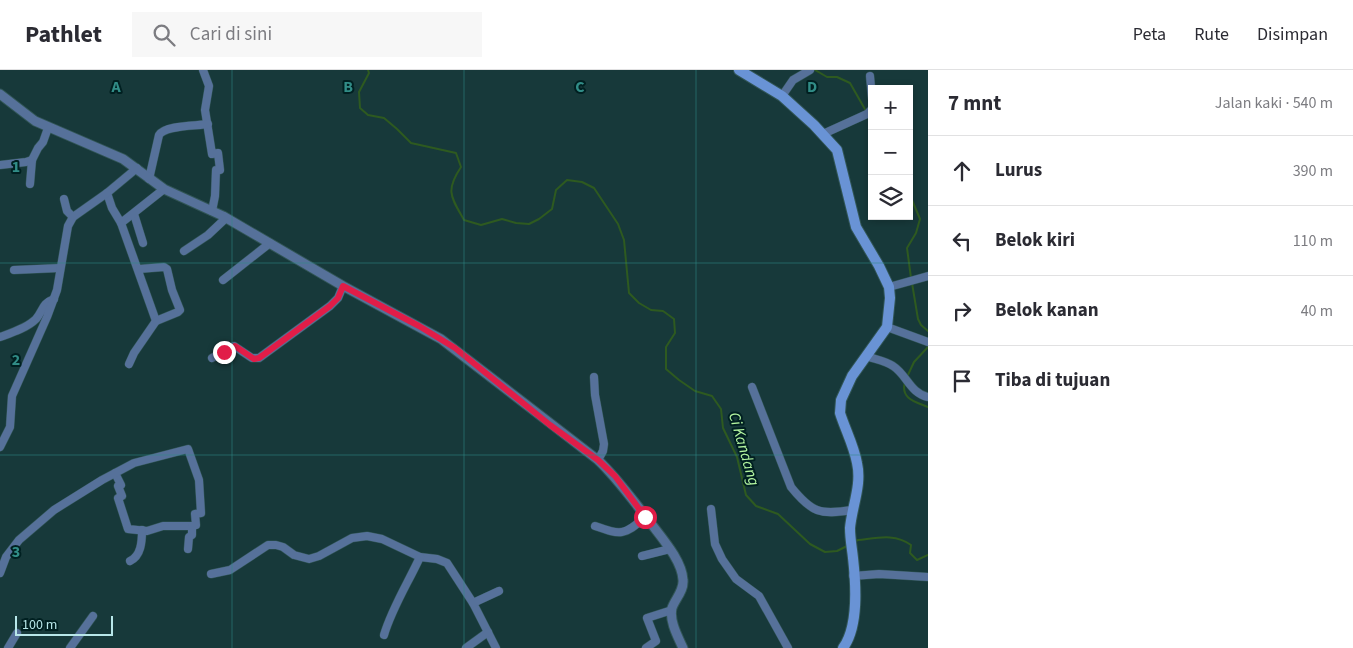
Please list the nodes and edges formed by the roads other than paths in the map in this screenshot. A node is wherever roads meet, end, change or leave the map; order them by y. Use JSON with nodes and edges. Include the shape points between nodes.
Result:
{"nodes":[{"id":1,"x":202,"y":70,"type":"edge"},
{"id":2,"x":739,"y":70,"type":"edge"},
{"id":3,"x":810,"y":70,"type":"edge"},
{"id":4,"x":870,"y":76,"type":"dead end"},
{"id":5,"x":871,"y":85,"type":"edge"},
{"id":6,"x":0,"y":94,"type":"edge"},
{"id":7,"x":782,"y":96,"type":"junction"},
{"id":8,"x":868,"y":112,"type":"edge"},
{"id":9,"x":208,"y":124,"type":"junction"},
{"id":10,"x":48,"y":128,"type":"junction"},
{"id":11,"x":822,"y":134,"type":"junction"},
{"id":12,"x":32,"y":160,"type":"junction"},
{"id":13,"x":0,"y":165,"type":"edge"},
{"id":14,"x":137,"y":168,"type":"junction"},
{"id":15,"x":149,"y":179,"type":"junction"},
{"id":16,"x":30,"y":184,"type":"dead end"},
{"id":17,"x":164,"y":189,"type":"junction"},
{"id":18,"x":106,"y":193,"type":"junction"},
{"id":19,"x":64,"y":199,"type":"dead end"},
{"id":20,"x":212,"y":210,"type":"junction"},
{"id":21,"x":134,"y":214,"type":"junction"},
{"id":22,"x":73,"y":216,"type":"junction"},
{"id":23,"x":226,"y":218,"type":"junction"},
{"id":24,"x":122,"y":223,"type":"junction"},
{"id":25,"x":142,"y":243,"type":"dead end"},
{"id":26,"x":270,"y":243,"type":"junction"},
{"id":27,"x":184,"y":251,"type":"dead end"},
{"id":28,"x":60,"y":268,"type":"junction"},
{"id":29,"x":139,"y":269,"type":"junction"},
{"id":30,"x":14,"y":270,"type":"dead end"},
{"id":31,"x":928,"y":276,"type":"edge"},
{"id":32,"x":223,"y":280,"type":"dead end"},
{"id":33,"x":343,"y":286,"type":"junction"},
{"id":34,"x":889,"y":287,"type":"junction"},
{"id":35,"x":54,"y":299,"type":"junction"},
{"id":36,"x":156,"y":321,"type":"junction"},
{"id":37,"x":887,"y":327,"type":"junction"},
{"id":38,"x":0,"y":337,"type":"edge"},
{"id":39,"x":928,"y":342,"type":"edge"},
{"id":40,"x":866,"y":356,"type":"junction"},
{"id":41,"x":212,"y":358,"type":"dead end"},
{"id":42,"x":129,"y":364,"type":"dead end"},
{"id":43,"x":594,"y":377,"type":"dead end"},
{"id":44,"x":752,"y":387,"type":"dead end"},
{"id":45,"x":928,"y":397,"type":"edge"},
{"id":46,"x":0,"y":447,"type":"edge"},
{"id":47,"x":598,"y":460,"type":"junction"},
{"id":48,"x":115,"y":473,"type":"junction"},
{"id":49,"x":711,"y":509,"type":"dead end"},
{"id":50,"x":852,"y":510,"type":"junction"},
{"id":51,"x":645,"y":517,"type":"junction"},
{"id":52,"x":192,"y":526,"type":"junction"},
{"id":53,"x":594,"y":526,"type":"dead end"},
{"id":54,"x":142,"y":530,"type":"junction"},
{"id":55,"x":188,"y":549,"type":"dead end"},
{"id":56,"x":670,"y":549,"type":"junction"},
{"id":57,"x":642,"y":556,"type":"dead end"},
{"id":58,"x":420,"y":557,"type":"junction"},
{"id":59,"x":130,"y":561,"type":"dead end"},
{"id":60,"x":0,"y":573,"type":"edge"},
{"id":61,"x":211,"y":574,"type":"dead end"},
{"id":62,"x":854,"y":576,"type":"junction"},
{"id":63,"x":928,"y":577,"type":"edge"},
{"id":64,"x":498,"y":592,"type":"dead end"},
{"id":65,"x":473,"y":603,"type":"junction"},
{"id":66,"x":673,"y":606,"type":"junction"},
{"id":67,"x":93,"y":616,"type":"dead end"},
{"id":68,"x":488,"y":632,"type":"junction"},
{"id":69,"x":17,"y":633,"type":"dead end"},
{"id":70,"x":384,"y":635,"type":"dead end"},
{"id":71,"x":842,"y":647,"type":"edge"},
{"id":72,"x":8,"y":648,"type":"edge"},
{"id":73,"x":70,"y":648,"type":"edge"},
{"id":74,"x":466,"y":648,"type":"edge"},
{"id":75,"x":496,"y":648,"type":"edge"},
{"id":76,"x":646,"y":648,"type":"edge"},
{"id":77,"x":683,"y":648,"type":"edge"},
{"id":78,"x":788,"y":648,"type":"edge"}],
"edges":[{"from":1,"to":9,"type":"street","via":[[209,86],[205,110]]},
{"from":2,"to":7,"type":"main road"},
{"from":3,"to":7,"type":"street","via":[[793,80]]},
{"from":4,"to":5,"type":"street"},
{"from":6,"to":10,"type":"street"},
{"from":7,"to":11,"type":"main road"},
{"from":8,"to":11,"type":"street"},
{"from":9,"to":15,"type":"street","via":[[161,131]]},
{"from":9,"to":20,"type":"street","via":[[212,154],[218,153],[220,170],[216,170]]},
{"from":10,"to":12,"type":"street"},
{"from":10,"to":14,"type":"street","via":[[111,152]]},
{"from":11,"to":34,"type":"main road","via":[[837,150],[856,227]]},
{"from":12,"to":13,"type":"street"},
{"from":12,"to":16,"type":"street"},
{"from":14,"to":15,"type":"street"},
{"from":14,"to":18,"type":"street"},
{"from":15,"to":17,"type":"street"},
{"from":17,"to":20,"type":"street"},
{"from":17,"to":21,"type":"street"},
{"from":18,"to":22,"type":"street"},
{"from":18,"to":24,"type":"street"},
{"from":19,"to":22,"type":"street","via":[[67,211]]},
{"from":20,"to":23,"type":"street"},
{"from":21,"to":24,"type":"street"},
{"from":21,"to":25,"type":"street"},
{"from":22,"to":28,"type":"street"},
{"from":23,"to":26,"type":"street"},
{"from":23,"to":27,"type":"street","via":[[208,236]]},
{"from":24,"to":29,"type":"street"},
{"from":26,"to":32,"type":"street"},
{"from":26,"to":33,"type":"street"},
{"from":28,"to":30,"type":"street"},
{"from":28,"to":35,"type":"street"},
{"from":29,"to":36,"type":"street"},
{"from":29,"to":36,"type":"street","via":[[164,267],[168,272],[180,310]]},
{"from":31,"to":34,"type":"street"},
{"from":33,"to":41,"type":"street","via":[[330,306],[259,358],[254,359],[234,346]]},
{"from":33,"to":47,"type":"street","via":[[455,348]]},
{"from":34,"to":37,"type":"main road"},
{"from":35,"to":38,"type":"street","via":[[46,302],[36,319]]},
{"from":35,"to":46,"type":"street","via":[[12,396],[10,427]]},
{"from":36,"to":42,"type":"street"},
{"from":37,"to":39,"type":"street"},
{"from":37,"to":40,"type":"main road"},
{"from":40,"to":45,"type":"street","via":[[892,366],[913,390]]},
{"from":40,"to":50,"type":"main road","via":[[852,376],[840,405],[858,464],[859,482]]},
{"from":43,"to":47,"type":"street","via":[[604,444]]},
{"from":44,"to":50,"type":"street","via":[[790,487],[819,512]]},
{"from":47,"to":51,"type":"street","via":[[615,476]]},
{"from":48,"to":52,"type":"street","via":[[134,463],[188,449],[200,490],[201,513],[195,514],[196,525]]},
{"from":48,"to":54,"type":"street","via":[[121,485],[118,486],[122,496],[118,498],[128,529]]},
{"from":48,"to":60,"type":"street","via":[[54,510],[26,533],[6,557]]},
{"from":49,"to":78,"type":"street","via":[[715,544],[722,559],[736,579],[759,596]]},
{"from":50,"to":62,"type":"main road","via":[[850,541]]},
{"from":51,"to":53,"type":"street","via":[[628,532],[613,533]]},
{"from":51,"to":56,"type":"street"},
{"from":52,"to":54,"type":"street"},
{"from":52,"to":55,"type":"street"},
{"from":54,"to":59,"type":"street","via":[[139,553]]},
{"from":56,"to":57,"type":"street"},
{"from":56,"to":66,"type":"street","via":[[683,580],[682,590]]},
{"from":58,"to":61,"type":"street","via":[[382,540],[360,536],[310,559],[294,555],[276,544],[268,545],[230,570]]},
{"from":58,"to":65,"type":"street","via":[[447,563]]},
{"from":58,"to":70,"type":"street"},
{"from":62,"to":63,"type":"street"},
{"from":62,"to":71,"type":"main road","via":[[853,624],[851,635]]},
{"from":64,"to":65,"type":"street"},
{"from":65,"to":68,"type":"street"},
{"from":66,"to":76,"type":"street","via":[[647,618],[656,641]]},
{"from":66,"to":77,"type":"street","via":[[674,626]]},
{"from":67,"to":73,"type":"street"},
{"from":68,"to":74,"type":"street"},
{"from":68,"to":75,"type":"street"},
{"from":69,"to":72,"type":"street"}]}
